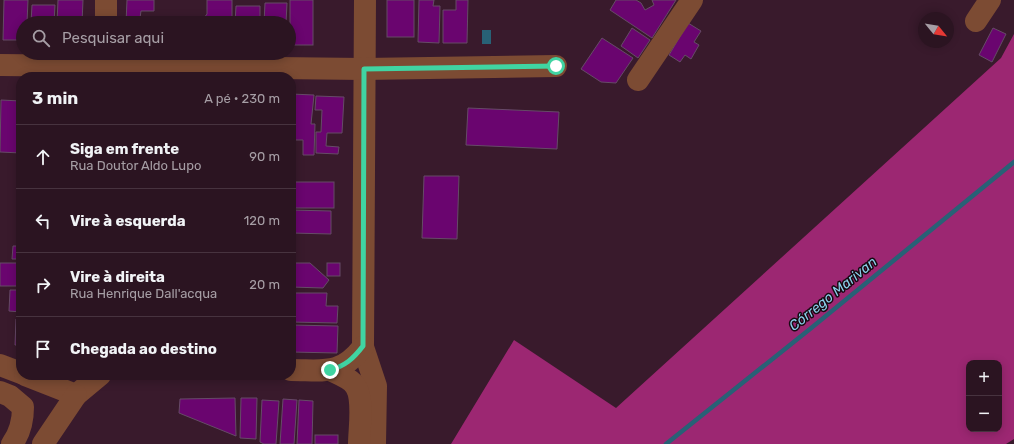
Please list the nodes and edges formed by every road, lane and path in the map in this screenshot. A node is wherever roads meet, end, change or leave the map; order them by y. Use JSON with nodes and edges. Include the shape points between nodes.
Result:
{"nodes":[{"id":1,"x":106,"y":0,"type":"edge"},
{"id":2,"x":365,"y":0,"type":"edge"},
{"id":3,"x":692,"y":0,"type":"edge"},
{"id":4,"x":990,"y":0,"type":"edge"},
{"id":5,"x":106,"y":16,"type":"edge"},
{"id":6,"x":976,"y":21,"type":"dead end"},
{"id":7,"x":0,"y":65,"type":"edge"},
{"id":8,"x":105,"y":65,"type":"edge"},
{"id":9,"x":556,"y":66,"type":"dead end"},
{"id":10,"x":364,"y":69,"type":"junction"},
{"id":11,"x":638,"y":80,"type":"dead end"},
{"id":12,"x":363,"y":346,"type":"junction"},
{"id":13,"x":0,"y":365,"type":"edge"},
{"id":14,"x":296,"y":370,"type":"edge"},
{"id":15,"x":330,"y":370,"type":"junction"},
{"id":16,"x":16,"y":371,"type":"edge"},
{"id":17,"x":38,"y":380,"type":"edge"},
{"id":18,"x":94,"y":380,"type":"edge"},
{"id":19,"x":0,"y":392,"type":"edge"},
{"id":20,"x":76,"y":395,"type":"junction"},
{"id":21,"x":12,"y":444,"type":"edge"},
{"id":22,"x":43,"y":444,"type":"edge"},
{"id":23,"x":359,"y":444,"type":"edge"},
{"id":24,"x":375,"y":444,"type":"edge"}],
"edges":[{"from":1,"to":5,"type":"street"},
{"from":2,"to":10,"type":"street"},
{"from":3,"to":11,"type":"street"},
{"from":4,"to":6,"type":"street"},
{"from":7,"to":8,"type":"street"},
{"from":8,"to":10,"type":"street"},
{"from":9,"to":10,"type":"street"},
{"from":10,"to":12,"type":"street"},
{"from":12,"to":15,"type":"street","via":[[353,359],[343,366]]},
{"from":12,"to":24,"type":"street","via":[[376,386]]},
{"from":13,"to":16,"type":"street"},
{"from":14,"to":15,"type":"street"},
{"from":15,"to":23,"type":"street","via":[[356,386],[360,400]]},
{"from":17,"to":20,"type":"street"},
{"from":18,"to":20,"type":"street"},
{"from":19,"to":21,"type":"street","via":[[10,396],[23,407],[23,419]]},
{"from":20,"to":22,"type":"street"}]}
